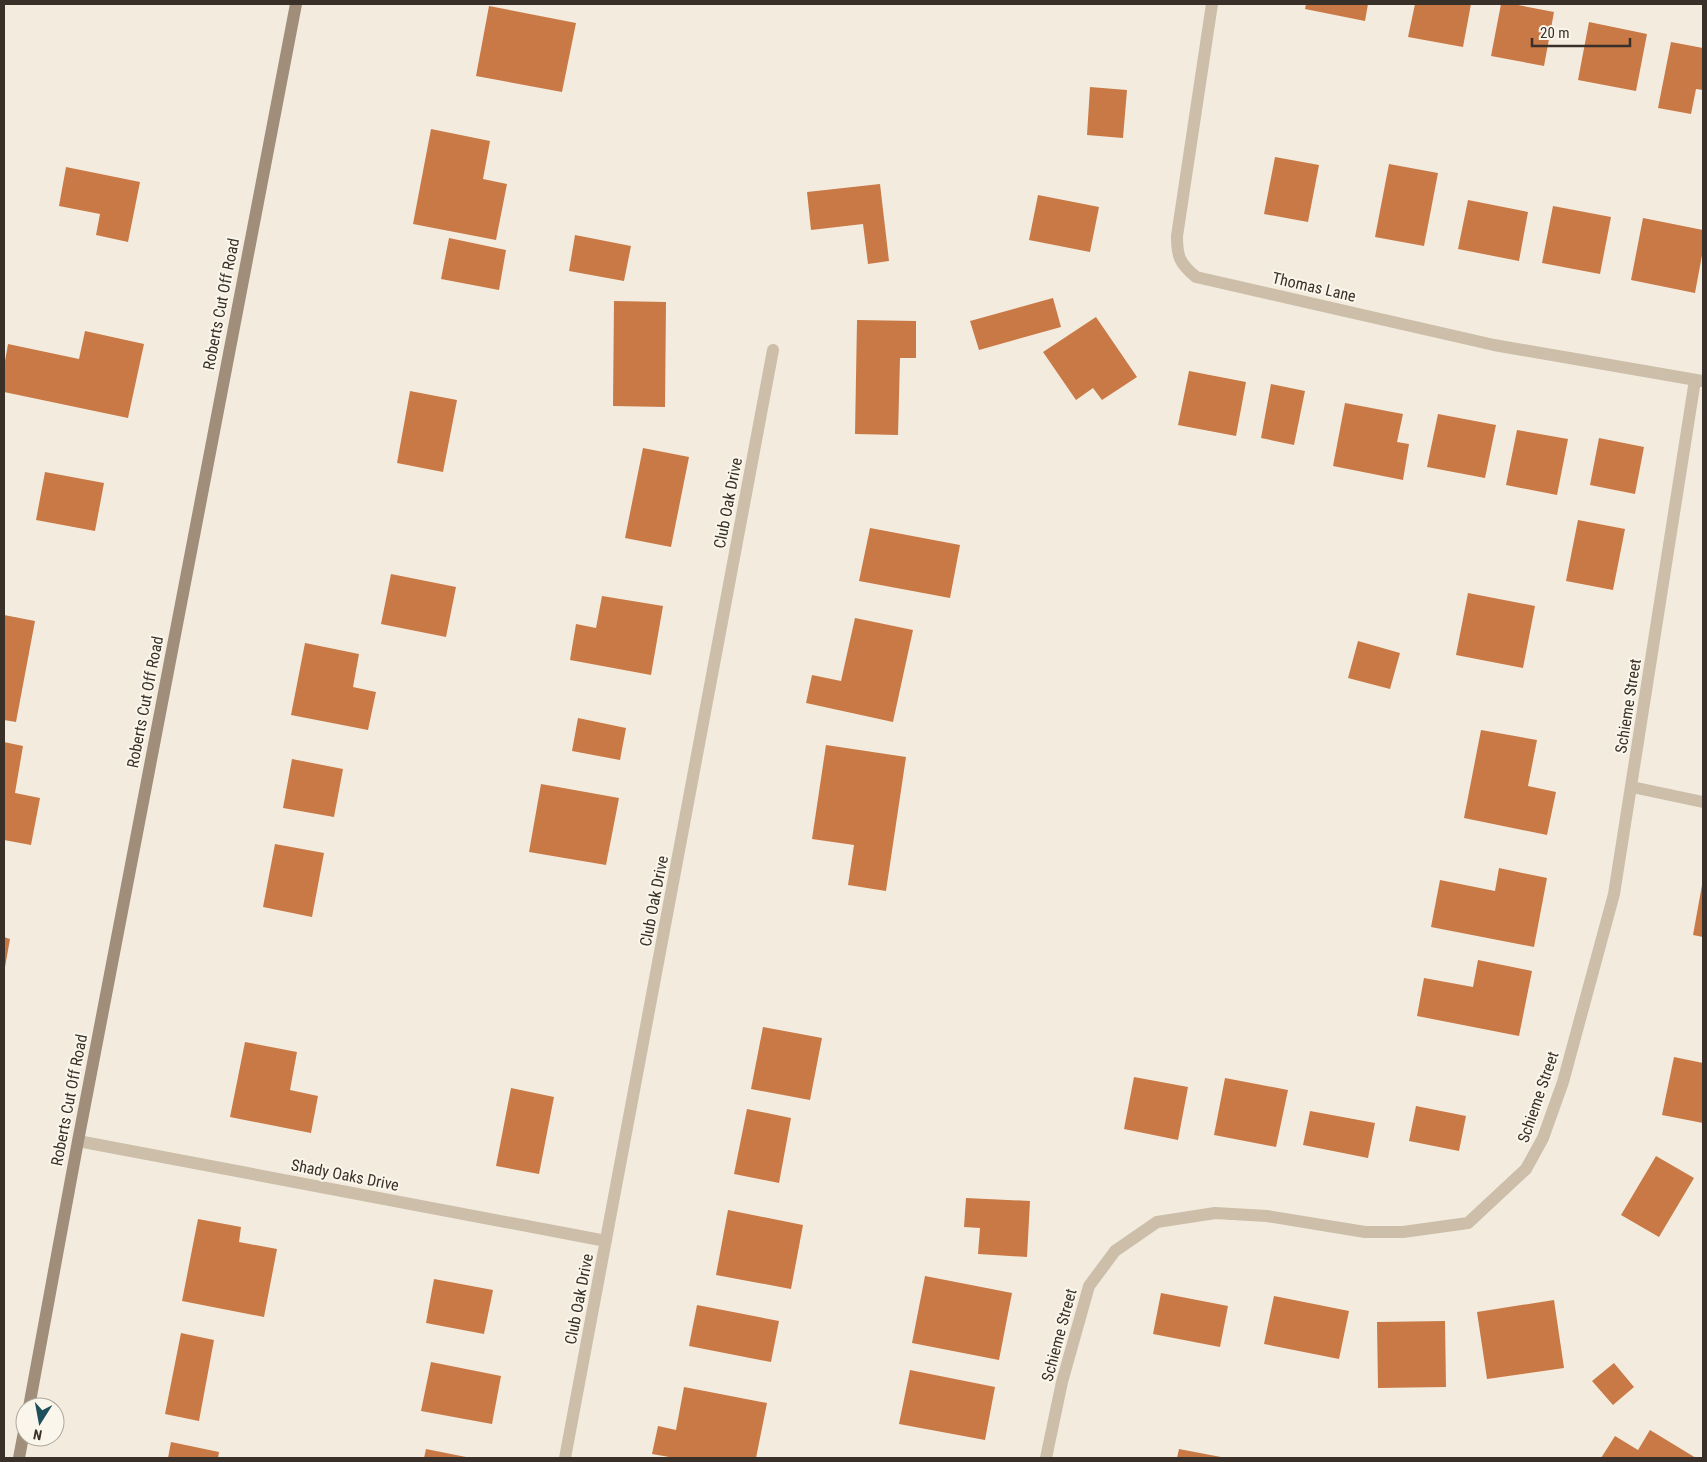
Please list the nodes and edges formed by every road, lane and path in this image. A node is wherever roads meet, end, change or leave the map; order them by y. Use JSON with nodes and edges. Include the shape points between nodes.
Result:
{"nodes":[{"id":1,"x":296,"y":4,"type":"edge"},
{"id":2,"x":1212,"y":4,"type":"edge"},
{"id":3,"x":774,"y":350,"type":"dead end"},
{"id":4,"x":1699,"y":381,"type":"edge"},
{"id":5,"x":1632,"y":787,"type":"junction"},
{"id":6,"x":1703,"y":802,"type":"edge"},
{"id":7,"x":78,"y":1141,"type":"junction"},
{"id":8,"x":606,"y":1241,"type":"junction"},
{"id":9,"x":30,"y":1397,"type":"edge"},
{"id":10,"x":566,"y":1458,"type":"edge"},
{"id":11,"x":1046,"y":1458,"type":"edge"}],
"edges":[{"from":1,"to":7,"type":"street","name":"Roberts Cut Off Road"},
{"from":2,"to":4,"type":"street","name":"Thomas Lane","via":[[1177,236],[1177,254],[1185,268],[1196,277],[1494,345]]},
{"from":3,"to":8,"type":"street","name":"Club Oak Drive"},
{"from":4,"to":5,"type":"street","name":"Schieme Street"},
{"from":5,"to":6,"type":"street"},
{"from":5,"to":11,"type":"street","name":"Schieme Street","via":[[1614,894],[1563,1082],[1543,1138],[1526,1170],[1468,1223],[1412,1231],[1365,1232],[1267,1216],[1215,1213],[1157,1222],[1115,1250],[1089,1286],[1062,1382]]},
{"from":7,"to":8,"type":"street","name":"Shady Oaks Drive"},
{"from":7,"to":9,"type":"street","name":"Roberts Cut Off Road"},
{"from":8,"to":10,"type":"street","name":"Club Oak Drive"}]}
